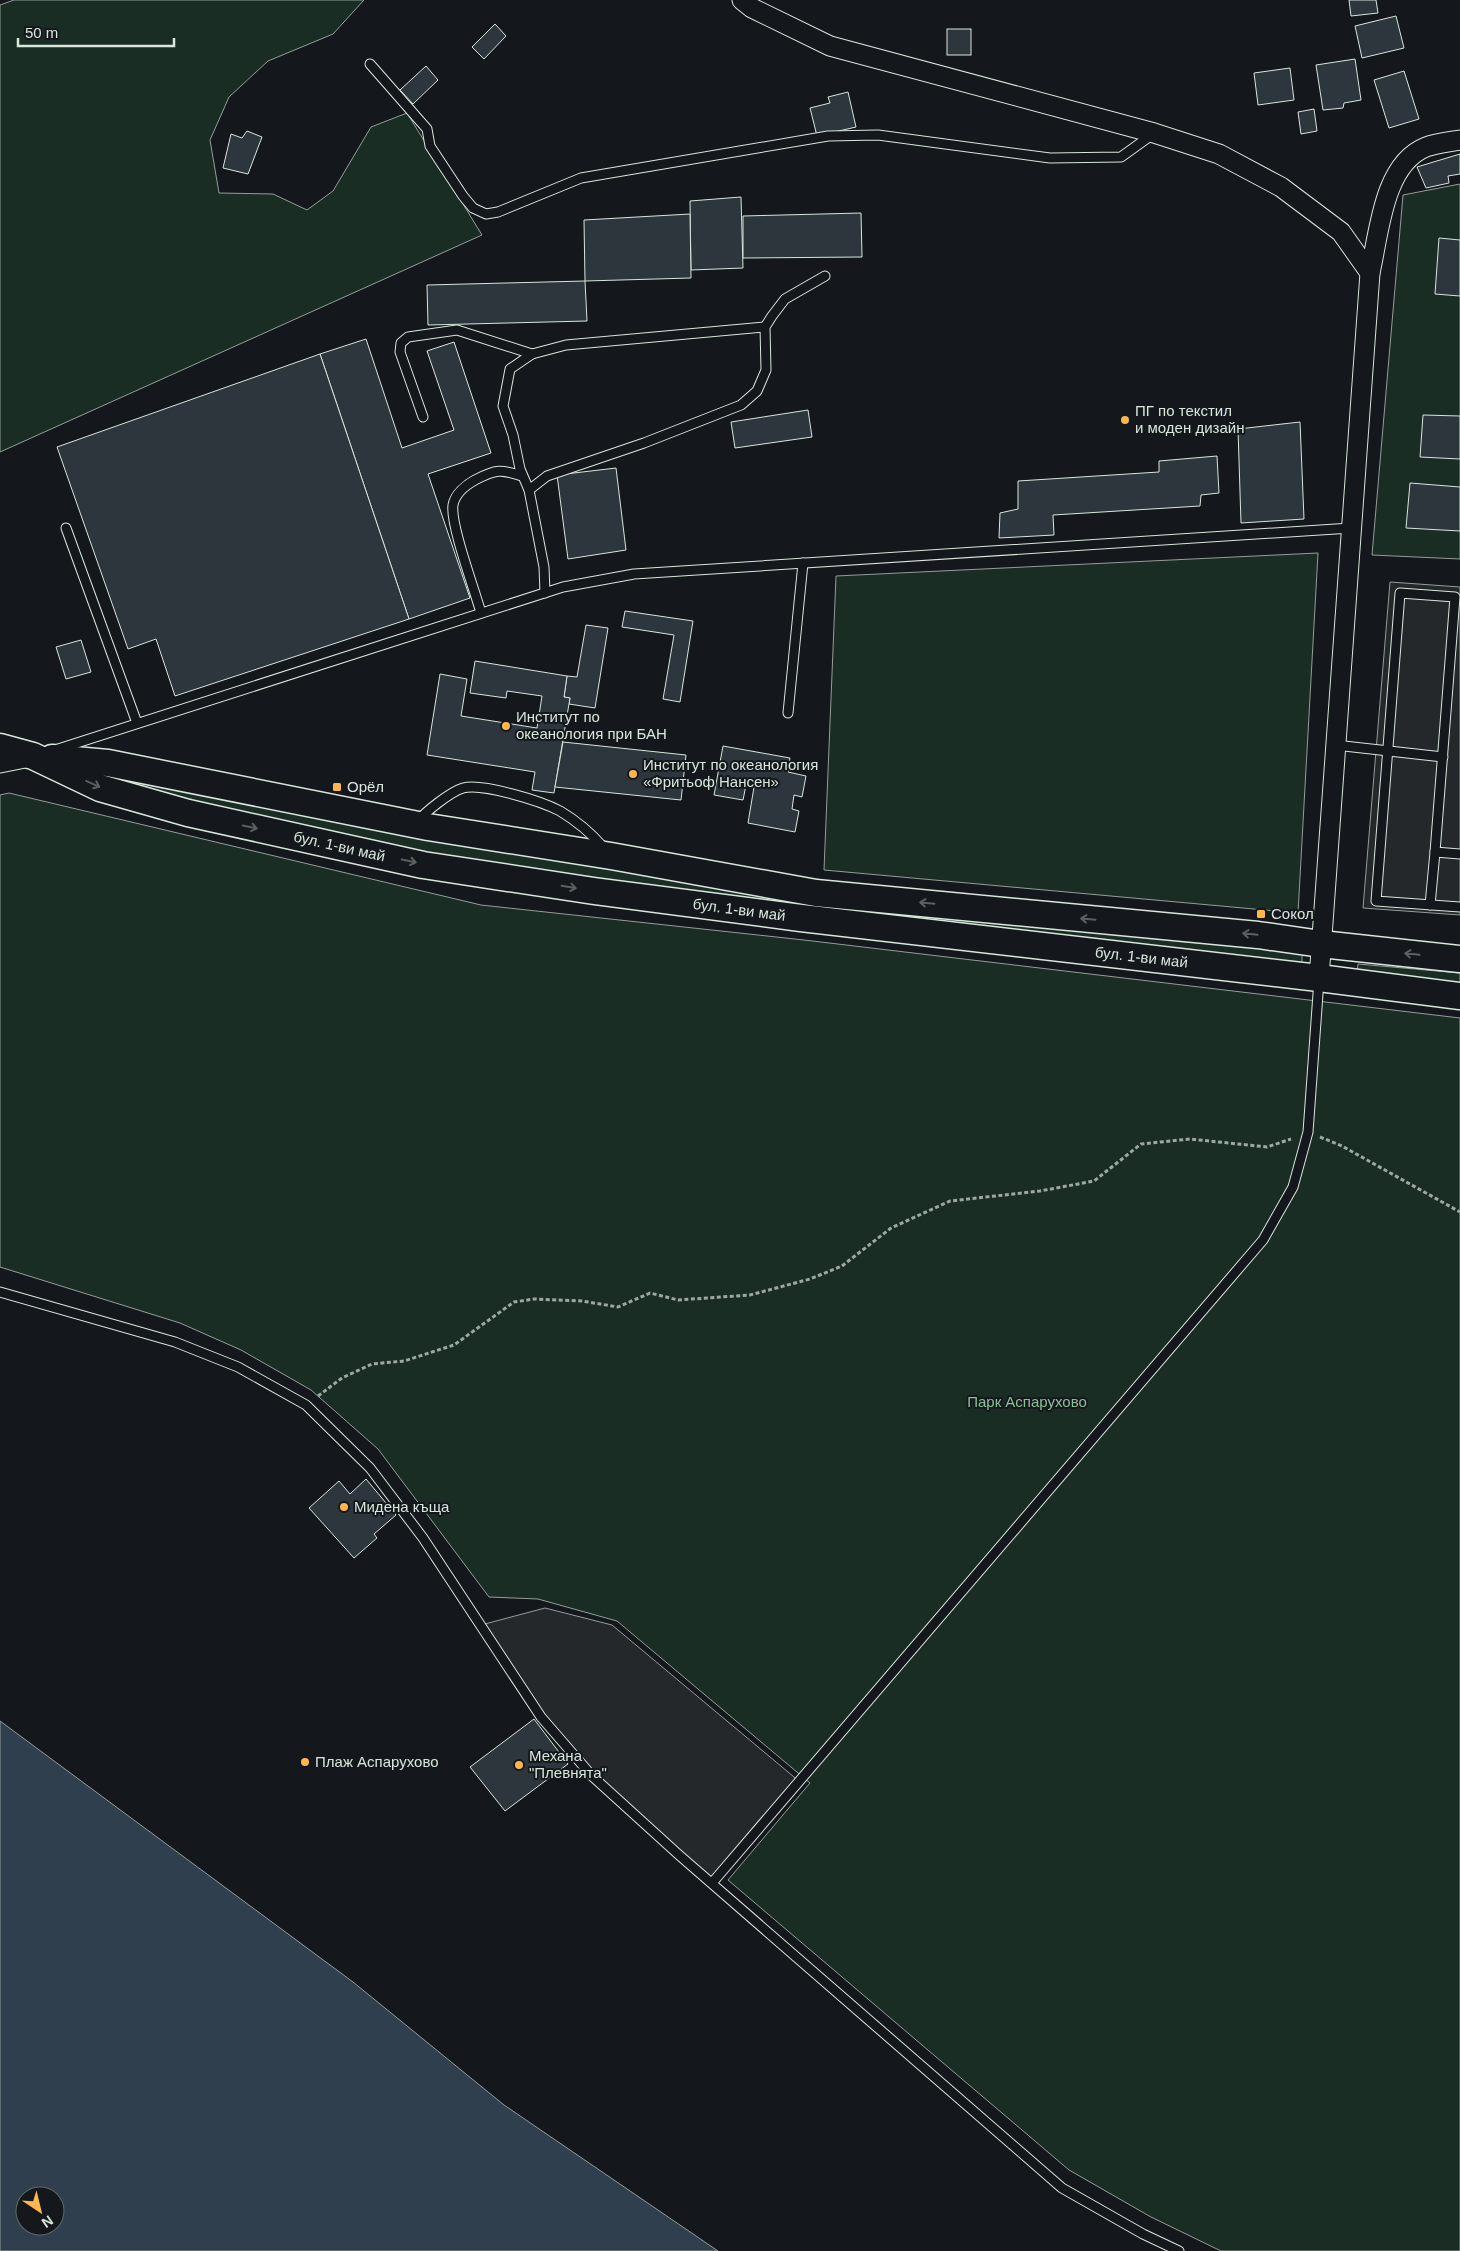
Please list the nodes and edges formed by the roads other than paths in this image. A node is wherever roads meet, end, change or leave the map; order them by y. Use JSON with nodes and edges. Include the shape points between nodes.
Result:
{"nodes":[{"id":1,"x":742,"y":0,"type":"edge"},
{"id":2,"x":370,"y":64,"type":"dead end"},
{"id":3,"x":1154,"y":133,"type":"junction"},
{"id":4,"x":1460,"y":140,"type":"edge"},
{"id":5,"x":1370,"y":273,"type":"junction"},
{"id":6,"x":825,"y":276,"type":"dead end"},
{"id":7,"x":765,"y":327,"type":"junction"},
{"id":8,"x":532,"y":354,"type":"junction"},
{"id":9,"x":423,"y":417,"type":"dead end"},
{"id":10,"x":522,"y":476,"type":"junction"},
{"id":11,"x":528,"y":490,"type":"junction"},
{"id":12,"x":66,"y":528,"type":"dead end"},
{"id":13,"x":1351,"y":528,"type":"junction"},
{"id":14,"x":803,"y":563,"type":"junction"},
{"id":15,"x":545,"y":593,"type":"junction"},
{"id":16,"x":1458,"y":597,"type":"edge"},
{"id":17,"x":481,"y":613,"type":"junction"},
{"id":18,"x":788,"y":713,"type":"dead end"},
{"id":19,"x":136,"y":723,"type":"junction"},
{"id":20,"x":1335,"y":745,"type":"junction"},
{"id":21,"x":2,"y":749,"type":"edge"},
{"id":22,"x":1387,"y":751,"type":"junction"},
{"id":23,"x":33,"y":756,"type":"junction"},
{"id":24,"x":1442,"y":757,"type":"junction"},
{"id":25,"x":415,"y":825,"type":"junction"},
{"id":26,"x":1435,"y":852,"type":"junction"},
{"id":27,"x":1460,"y":854,"type":"edge"},
{"id":28,"x":611,"y":856,"type":"junction"},
{"id":29,"x":1430,"y":905,"type":"junction"},
{"id":30,"x":1460,"y":907,"type":"edge"},
{"id":31,"x":1321,"y":944,"type":"junction"},
{"id":32,"x":1460,"y":959,"type":"edge"},
{"id":33,"x":1319,"y":978,"type":"junction"},
{"id":34,"x":1460,"y":996,"type":"edge"},
{"id":35,"x":0,"y":1292,"type":"edge"},
{"id":36,"x":712,"y":1883,"type":"junction"},
{"id":37,"x":1179,"y":2251,"type":"edge"}],
"edges":[{"from":1,"to":3,"type":"street","via":[[830,46]]},
{"from":2,"to":3,"type":"lane","via":[[427,129],[430,146],[463,196],[473,208],[486,214],[581,178],[828,136],[878,135],[1068,158],[1121,157]]},
{"from":3,"to":5,"type":"street","via":[[1219,154],[1281,187],[1341,232]]},
{"from":4,"to":5,"type":"street","via":[[1425,148],[1404,162],[1390,184]]},
{"from":5,"to":13,"type":"street"},
{"from":6,"to":7,"type":"lane","via":[[785,298]]},
{"from":7,"to":8,"type":"lane","via":[[575,344]]},
{"from":7,"to":11,"type":"lane","via":[[766,370],[757,391],[741,405],[547,476]]},
{"from":8,"to":9,"type":"lane","via":[[457,330],[401,342],[400,352]]},
{"from":8,"to":10,"type":"lane","via":[[510,370],[503,406]]},
{"from":10,"to":11,"type":"lane"},
{"from":10,"to":17,"type":"lane","via":[[503,469],[479,478],[464,486],[453,504],[456,527]]},
{"from":11,"to":15,"type":"lane","via":[[544,567]]},
{"from":12,"to":19,"type":"lane"},
{"from":13,"to":14,"type":"lane"},
{"from":13,"to":20,"type":"street"},
{"from":14,"to":15,"type":"lane","via":[[634,574]]},
{"from":14,"to":18,"type":"lane"},
{"from":15,"to":17,"type":"lane"},
{"from":16,"to":22,"type":"lane","via":[[1400,593]]},
{"from":16,"to":24,"type":"lane"},
{"from":17,"to":19,"type":"lane"},
{"from":19,"to":23,"type":"lane"},
{"from":20,"to":22,"type":"lane"},
{"from":20,"to":31,"type":"street"},
{"from":21,"to":23,"type":"main road","name":"бул. 1-ви май"},
{"from":22,"to":24,"type":"lane"},
{"from":22,"to":29,"type":"lane","via":[[1376,901]]},
{"from":23,"to":25,"type":"main road","name":"бул. 1-ви май","via":[[108,763]]},
{"from":23,"to":33,"type":"main road","name":"бул. 1-ви май","one_way":true,"via":[[100,788],[188,813],[423,865],[802,918]]},
{"from":24,"to":26,"type":"lane"},
{"from":25,"to":28,"type":"main road","name":"бул. 1-ви май"},
{"from":25,"to":28,"type":"lane","via":[[425,811],[462,788],[482,787],[559,811],[589,831]]},
{"from":26,"to":27,"type":"lane"},
{"from":26,"to":29,"type":"lane"},
{"from":31,"to":28,"type":"main road","name":"бул. 1-ви май","one_way":true,"via":[[1248,934],[816,893]]},
{"from":29,"to":30,"type":"lane"},
{"from":32,"to":31,"type":"main road","name":"бул. 1-ви май","one_way":true},
{"from":31,"to":33,"type":"street"},
{"from":33,"to":34,"type":"main road","name":"бул. 1-ви май"},
{"from":33,"to":36,"type":"lane","via":[[1308,1132],[1293,1187],[1263,1240]]},
{"from":35,"to":36,"type":"lane","via":[[175,1342],[238,1367],[306,1404],[370,1468],[394,1499],[541,1717],[592,1776]]},
{"from":36,"to":37,"type":"lane","via":[[1062,2188]]}]}
